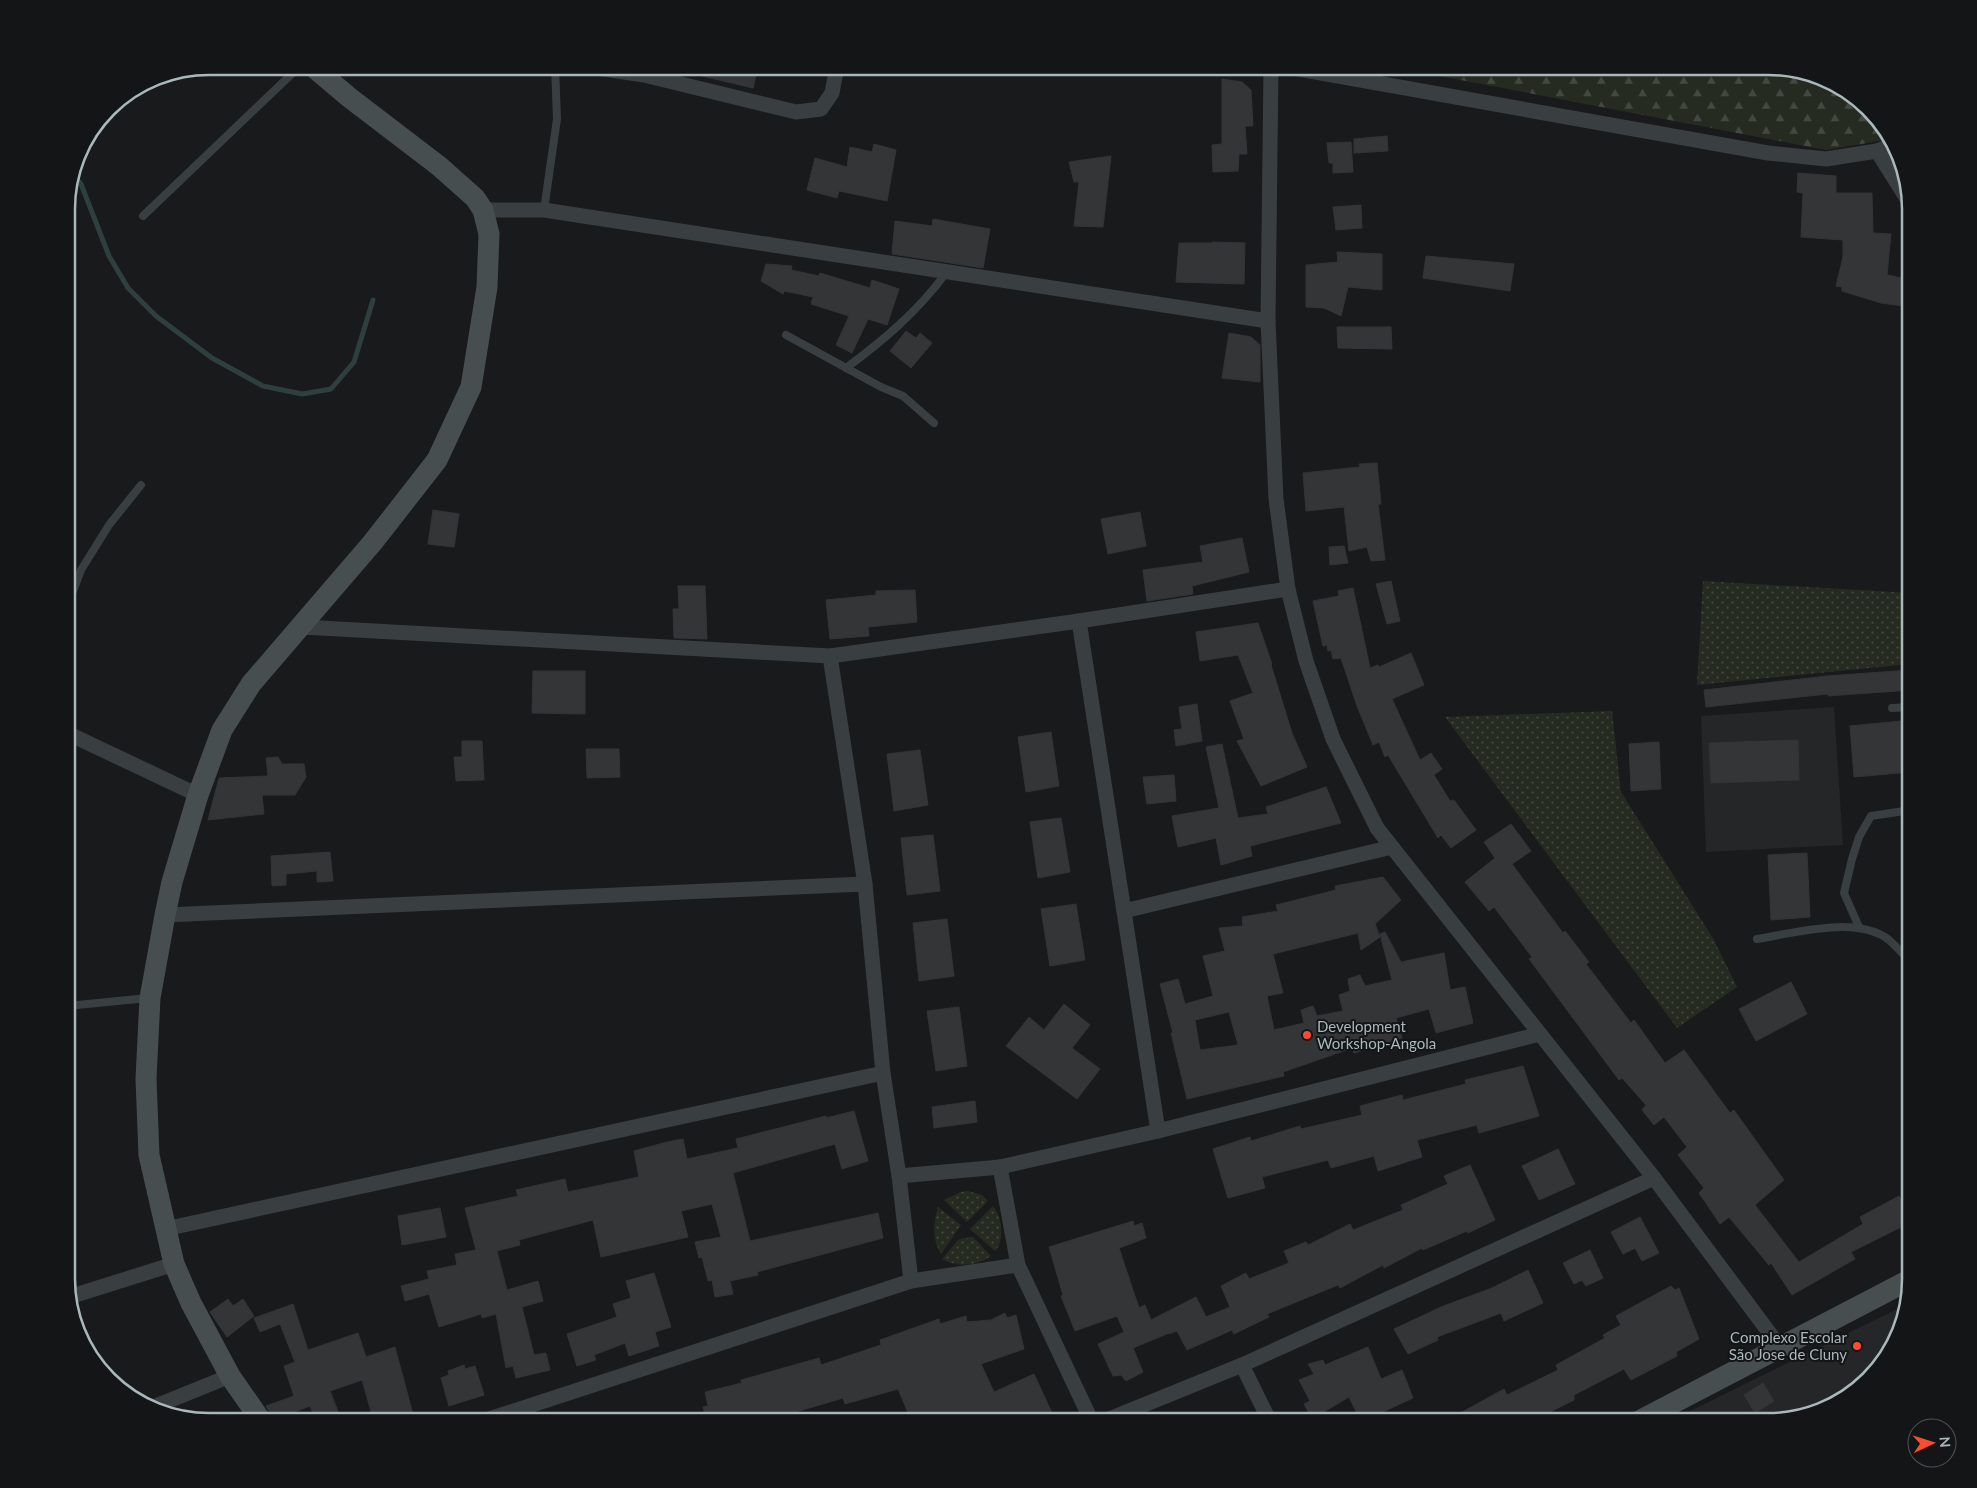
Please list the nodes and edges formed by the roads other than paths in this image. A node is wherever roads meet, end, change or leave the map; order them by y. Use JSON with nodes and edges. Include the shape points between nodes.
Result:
{"nodes":[{"id":1,"x":291,"y":75,"type":"edge"},
{"id":2,"x":323,"y":75,"type":"edge"},
{"id":3,"x":555,"y":75,"type":"edge"},
{"id":4,"x":644,"y":75,"type":"edge"},
{"id":5,"x":835,"y":75,"type":"edge"},
{"id":6,"x":1271,"y":75,"type":"edge"},
{"id":7,"x":1332,"y":75,"type":"edge"},
{"id":8,"x":1886,"y":147,"type":"edge"},
{"id":9,"x":1877,"y":151,"type":"junction"},
{"id":10,"x":1900,"y":188,"type":"edge"},
{"id":11,"x":483,"y":210,"type":"junction"},
{"id":12,"x":544,"y":210,"type":"junction"},
{"id":13,"x":143,"y":216,"type":"dead end"},
{"id":14,"x":946,"y":272,"type":"junction"},
{"id":15,"x":1268,"y":321,"type":"junction"},
{"id":16,"x":786,"y":335,"type":"dead end"},
{"id":17,"x":846,"y":368,"type":"junction"},
{"id":18,"x":934,"y":423,"type":"dead end"},
{"id":19,"x":140,"y":486,"type":"dead end"},
{"id":20,"x":75,"y":586,"type":"edge"},
{"id":21,"x":1288,"y":589,"type":"junction"},
{"id":22,"x":1080,"y":621,"type":"junction"},
{"id":23,"x":302,"y":626,"type":"junction"},
{"id":24,"x":830,"y":656,"type":"junction"},
{"id":25,"x":1902,"y":707,"type":"edge"},
{"id":26,"x":1892,"y":708,"type":"dead end"},
{"id":27,"x":75,"y":737,"type":"edge"},
{"id":28,"x":198,"y":795,"type":"junction"},
{"id":29,"x":1902,"y":811,"type":"edge"},
{"id":30,"x":1392,"y":846,"type":"junction"},
{"id":31,"x":865,"y":884,"type":"junction"},
{"id":32,"x":1124,"y":911,"type":"junction"},
{"id":33,"x":165,"y":915,"type":"junction"},
{"id":34,"x":1859,"y":927,"type":"junction"},
{"id":35,"x":1757,"y":939,"type":"dead end"},
{"id":36,"x":1902,"y":953,"type":"edge"},
{"id":37,"x":150,"y":998,"type":"junction"},
{"id":38,"x":75,"y":1005,"type":"edge"},
{"id":39,"x":1540,"y":1034,"type":"junction"},
{"id":40,"x":883,"y":1073,"type":"junction"},
{"id":41,"x":1158,"y":1131,"type":"junction"},
{"id":42,"x":1000,"y":1167,"type":"junction"},
{"id":43,"x":898,"y":1176,"type":"junction"},
{"id":44,"x":1654,"y":1178,"type":"junction"},
{"id":45,"x":165,"y":1230,"type":"junction"},
{"id":46,"x":174,"y":1264,"type":"junction"},
{"id":47,"x":1018,"y":1265,"type":"junction"},
{"id":48,"x":911,"y":1281,"type":"junction"},
{"id":49,"x":1902,"y":1284,"type":"edge"},
{"id":50,"x":76,"y":1295,"type":"edge"},
{"id":51,"x":1780,"y":1347,"type":"junction"},
{"id":52,"x":1242,"y":1365,"type":"junction"},
{"id":53,"x":230,"y":1376,"type":"junction"},
{"id":54,"x":161,"y":1404,"type":"edge"},
{"id":55,"x":256,"y":1413,"type":"edge"},
{"id":56,"x":508,"y":1413,"type":"edge"},
{"id":57,"x":1088,"y":1413,"type":"edge"},
{"id":58,"x":1124,"y":1413,"type":"edge"},
{"id":59,"x":1266,"y":1413,"type":"edge"},
{"id":60,"x":1655,"y":1413,"type":"edge"}],
"edges":[{"from":1,"to":13,"type":"lane"},
{"from":2,"to":11,"type":"street","via":[[439,166],[475,198]]},
{"from":3,"to":12,"type":"lane","via":[[557,126]]},
{"from":4,"to":5,"type":"street","via":[[796,112],[821,109],[832,93]]},
{"from":6,"to":15,"type":"street"},
{"from":7,"to":9,"type":"street","via":[[1768,153],[1826,159]]},
{"from":8,"to":9,"type":"street"},
{"from":9,"to":10,"type":"street"},
{"from":11,"to":12,"type":"street"},
{"from":11,"to":23,"type":"street","via":[[489,234],[487,287],[471,388],[437,460],[374,542]]},
{"from":12,"to":14,"type":"street"},
{"from":14,"to":15,"type":"street"},
{"from":14,"to":17,"type":"lane","via":[[908,318]]},
{"from":15,"to":21,"type":"street","via":[[1276,499]]},
{"from":16,"to":17,"type":"lane"},
{"from":17,"to":18,"type":"lane","via":[[903,396]]},
{"from":19,"to":20,"type":"lane","via":[[109,525],[81,570]]},
{"from":21,"to":22,"type":"street"},
{"from":21,"to":30,"type":"street","via":[[1306,661],[1333,739],[1377,828]]},
{"from":22,"to":24,"type":"street"},
{"from":22,"to":32,"type":"street"},
{"from":23,"to":24,"type":"street"},
{"from":23,"to":28,"type":"street","via":[[252,684],[222,730]]},
{"from":24,"to":31,"type":"street"},
{"from":25,"to":26,"type":"lane"},
{"from":27,"to":28,"type":"street"},
{"from":28,"to":33,"type":"street"},
{"from":29,"to":34,"type":"lane","via":[[1871,816],[1859,836],[1844,893]]},
{"from":30,"to":32,"type":"street"},
{"from":30,"to":39,"type":"street"},
{"from":31,"to":33,"type":"street"},
{"from":31,"to":40,"type":"street"},
{"from":32,"to":41,"type":"street"},
{"from":33,"to":37,"type":"street"},
{"from":34,"to":35,"type":"lane","via":[[1820,928]]},
{"from":34,"to":36,"type":"lane","via":[[1888,939]]},
{"from":37,"to":38,"type":"lane"},
{"from":37,"to":45,"type":"street","via":[[146,1079],[149,1155]]},
{"from":39,"to":41,"type":"street"},
{"from":39,"to":44,"type":"street"},
{"from":40,"to":43,"type":"street"},
{"from":40,"to":45,"type":"street"},
{"from":41,"to":42,"type":"street"},
{"from":42,"to":43,"type":"street"},
{"from":42,"to":47,"type":"street"},
{"from":43,"to":48,"type":"street"},
{"from":44,"to":51,"type":"street"},
{"from":44,"to":52,"type":"street"},
{"from":45,"to":46,"type":"street"},
{"from":46,"to":50,"type":"street"},
{"from":46,"to":53,"type":"street","via":[[190,1304]]},
{"from":47,"to":48,"type":"street"},
{"from":47,"to":57,"type":"street"},
{"from":48,"to":56,"type":"street"},
{"from":49,"to":51,"type":"street"},
{"from":51,"to":60,"type":"street"},
{"from":52,"to":58,"type":"street"},
{"from":52,"to":59,"type":"street"},
{"from":53,"to":54,"type":"street"},
{"from":53,"to":55,"type":"street"}]}
